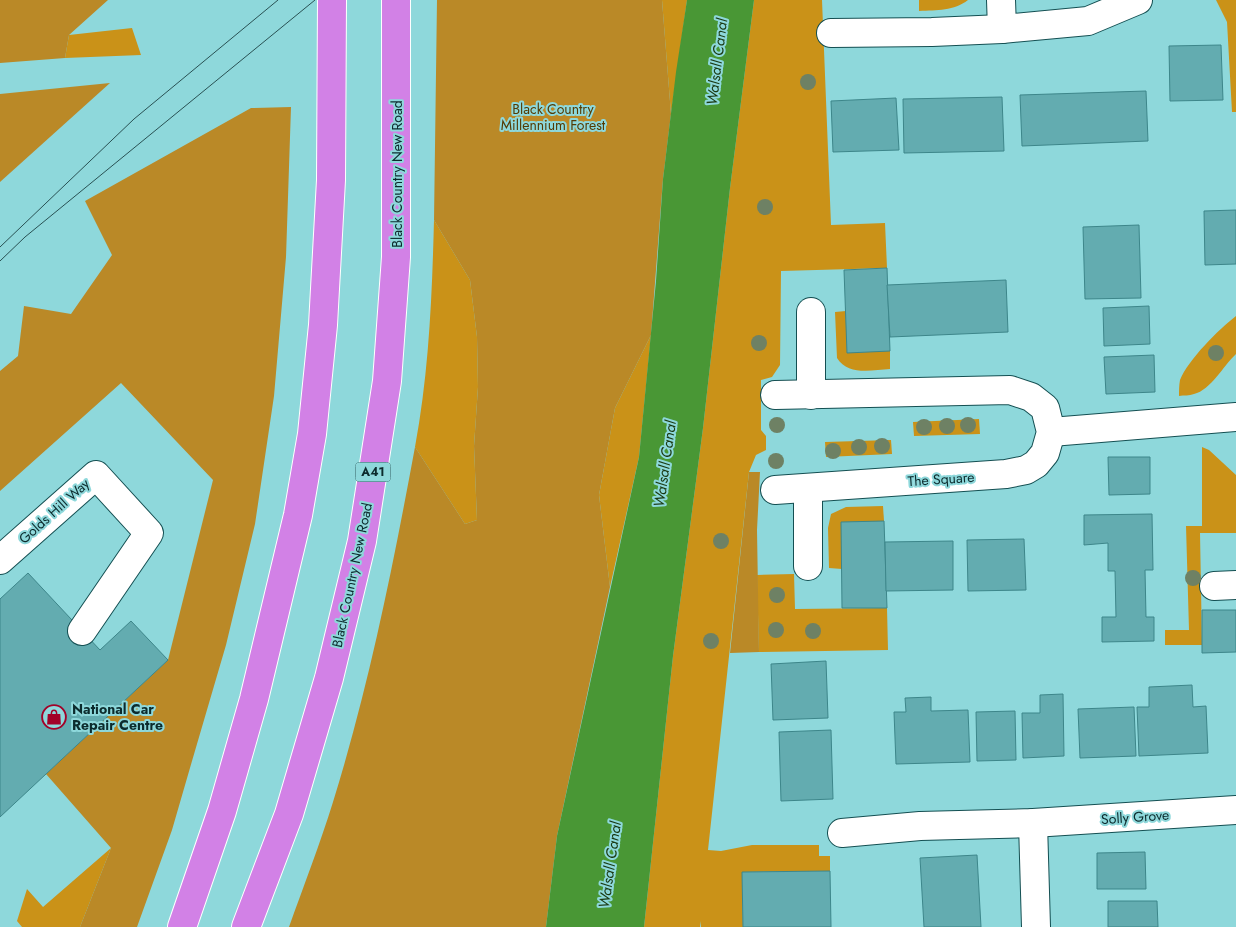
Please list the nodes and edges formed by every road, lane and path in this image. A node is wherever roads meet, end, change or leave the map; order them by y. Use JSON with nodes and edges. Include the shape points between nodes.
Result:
{"nodes":[{"id":1,"x":332,"y":0,"type":"edge"},
{"id":2,"x":396,"y":0,"type":"edge"},
{"id":3,"x":1001,"y":0,"type":"edge"},
{"id":4,"x":1138,"y":0,"type":"edge"},
{"id":5,"x":1002,"y":29,"type":"junction"},
{"id":6,"x":831,"y":33,"type":"dead end"},
{"id":7,"x":812,"y":312,"type":"dead end"},
{"id":8,"x":776,"y":395,"type":"dead end"},
{"id":9,"x":811,"y":395,"type":"junction"},
{"id":10,"x":1236,"y":417,"type":"edge"},
{"id":11,"x":1051,"y":432,"type":"junction"},
{"id":12,"x":808,"y":488,"type":"junction"},
{"id":13,"x":774,"y":490,"type":"dead end"},
{"id":14,"x":0,"y":560,"type":"edge"},
{"id":15,"x":808,"y":566,"type":"dead end"},
{"id":16,"x":82,"y":631,"type":"dead end"},
{"id":17,"x":1236,"y":810,"type":"edge"},
{"id":18,"x":1033,"y":823,"type":"junction"},
{"id":19,"x":842,"y":833,"type":"dead end"},
{"id":20,"x":182,"y":927,"type":"edge"},
{"id":21,"x":246,"y":927,"type":"edge"},
{"id":22,"x":1036,"y":927,"type":"edge"}],
"edges":[{"from":1,"to":20,"type":"highway","via":[[331,180],[323,325],[312,434],[298,515],[254,699],[222,811]]},
{"from":2,"to":21,"type":"highway","name":"Black Country New Road","number":"A41","via":[[396,257],[387,381],[362,541],[329,678],[289,814]]},
{"from":3,"to":5,"type":"street"},
{"from":4,"to":5,"type":"street","via":[[1088,21]]},
{"from":5,"to":6,"type":"street"},
{"from":7,"to":9,"type":"street"},
{"from":8,"to":9,"type":"street"},
{"from":9,"to":11,"type":"street","via":[[1010,390],[1031,397],[1045,408]]},
{"from":10,"to":11,"type":"street"},
{"from":11,"to":12,"type":"street","name":"The Square","via":[[1045,453],[1026,470]]},
{"from":12,"to":13,"type":"street","name":"The Square"},
{"from":12,"to":15,"type":"street"},
{"from":14,"to":16,"type":"street","name":"Golds Hill Way","via":[[96,475],[149,533]]},
{"from":17,"to":18,"type":"street","name":"Solly Grove"},
{"from":18,"to":19,"type":"street","name":"Solly Grove","via":[[920,826]]},
{"from":18,"to":22,"type":"street"}]}
